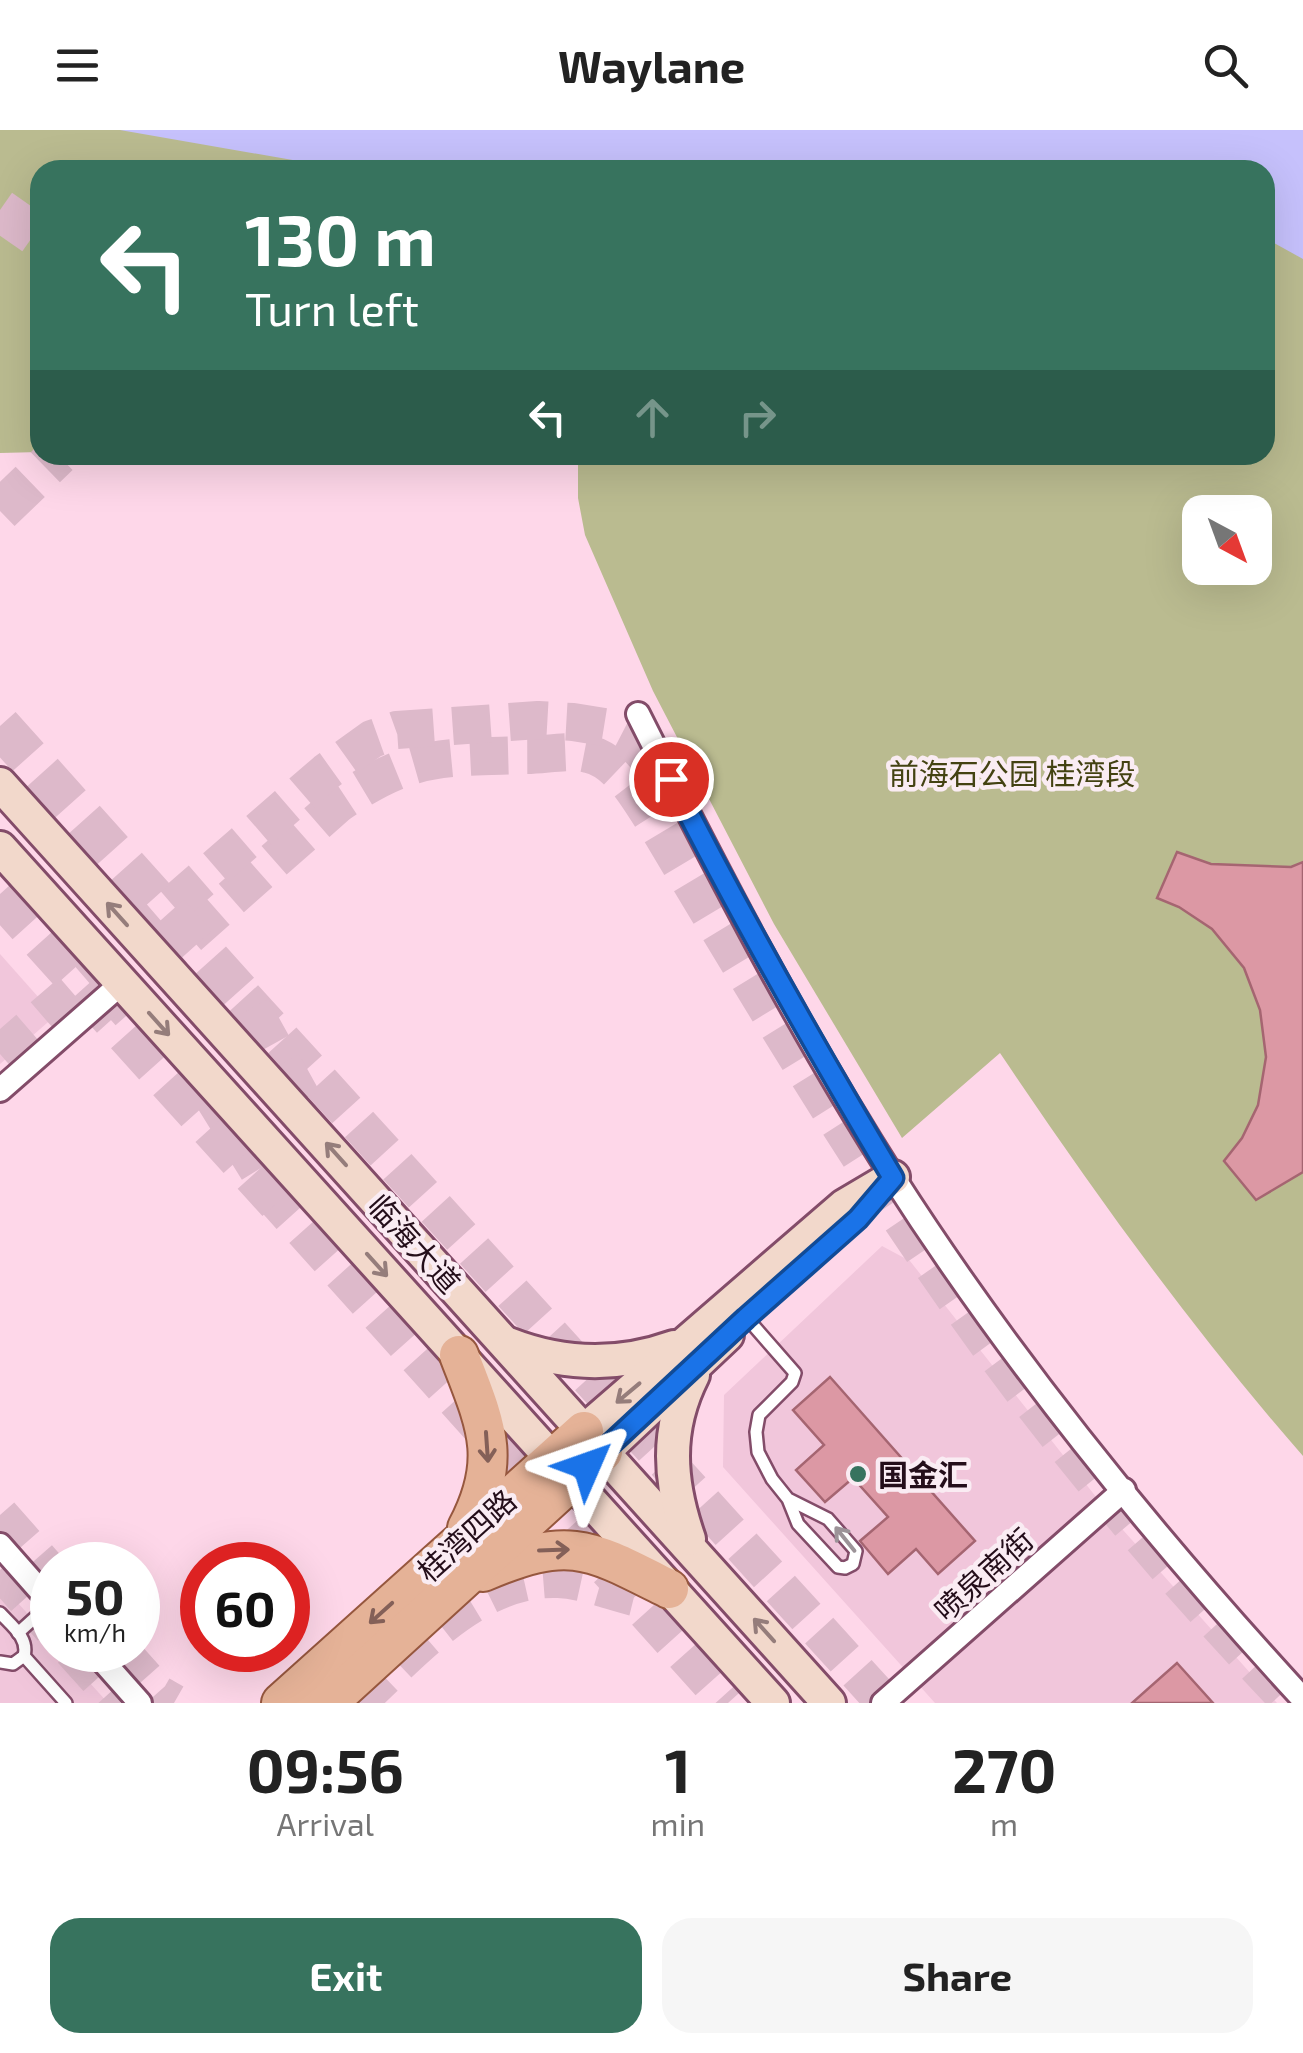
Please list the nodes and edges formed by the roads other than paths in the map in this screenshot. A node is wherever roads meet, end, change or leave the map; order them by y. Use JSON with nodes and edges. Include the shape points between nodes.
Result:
{"nodes":[{"id":1,"x":638,"y":714,"type":"dead end"},
{"id":2,"x":0,"y":784,"type":"edge"},
{"id":3,"x":0,"y":848,"type":"edge"},
{"id":4,"x":122,"y":982,"type":"junction"},
{"id":5,"x":0,"y":1090,"type":"edge"},
{"id":6,"x":893,"y":1178,"type":"junction"},
{"id":7,"x":746,"y":1318,"type":"junction"},
{"id":8,"x":506,"y":1344,"type":"junction"},
{"id":9,"x":694,"y":1351,"type":"junction"},
{"id":10,"x":459,"y":1355,"type":"junction"},
{"id":11,"x":593,"y":1441,"type":"junction"},
{"id":12,"x":561,"y":1470,"type":"junction"},
{"id":13,"x":1124,"y":1490,"type":"junction"},
{"id":14,"x":788,"y":1499,"type":"junction"},
{"id":15,"x":0,"y":1545,"type":"edge"},
{"id":16,"x":694,"y":1553,"type":"junction"},
{"id":17,"x":454,"y":1567,"type":"junction"},
{"id":18,"x":30,"y":1579,"type":"edge"},
{"id":19,"x":669,"y":1589,"type":"junction"},
{"id":20,"x":0,"y":1613,"type":"edge"},
{"id":21,"x":30,"y":1623,"type":"edge"},
{"id":22,"x":18,"y":1633,"type":"junction"},
{"id":23,"x":24,"y":1656,"type":"junction"},
{"id":24,"x":0,"y":1662,"type":"edge"},
{"id":25,"x":113,"y":1672,"type":"edge"},
{"id":26,"x":1303,"y":1699,"type":"edge"},
{"id":27,"x":66,"y":1703,"type":"edge"},
{"id":28,"x":140,"y":1703,"type":"edge"},
{"id":29,"x":280,"y":1703,"type":"edge"},
{"id":30,"x":328,"y":1703,"type":"edge"},
{"id":31,"x":773,"y":1703,"type":"edge"},
{"id":32,"x":829,"y":1703,"type":"edge"},
{"id":33,"x":883,"y":1703,"type":"edge"}],
"edges":[{"from":1,"to":6,"type":"street","via":[[729,893]]},
{"from":8,"to":2,"type":"main road","name":"临海大道","one_way":true},
{"from":3,"to":4,"type":"main road","name":"临海大道"},
{"from":4,"to":5,"type":"street"},
{"from":4,"to":10,"type":"main road","name":"临海大道","one_way":true},
{"from":6,"to":7,"type":"main road","name":"桂湾四路","via":[[858,1219]]},
{"from":6,"to":9,"type":"main road","name":"桂湾四路","via":[[844,1206]]},
{"from":6,"to":13,"type":"street","via":[[1018,1357]]},
{"from":7,"to":9,"type":"main road","name":"桂湾四路"},
{"from":7,"to":14,"type":"lane","via":[[794,1374],[764,1407],[756,1432],[762,1462]]},
{"from":8,"to":9,"type":"main road","via":[[595,1362]]},
{"from":8,"to":11,"type":"main road","name":"临海大道"},
{"from":9,"to":11,"type":"main road","name":"桂湾四路"},
{"from":9,"to":16,"type":"main road","via":[[676,1416],[672,1483]]},
{"from":10,"to":12,"type":"main road","name":"临海大道"},
{"from":10,"to":17,"type":"main road","one_way":true,"via":[[484,1420],[488,1472]]},
{"from":11,"to":12,"type":"main road","name":"桂湾四路"},
{"from":11,"to":16,"type":"main road","name":"临海大道"},
{"from":12,"to":17,"type":"main road","name":"桂湾四路"},
{"from":12,"to":19,"type":"main road","name":"临海大道"},
{"from":13,"to":26,"type":"street"},
{"from":13,"to":33,"type":"street","name":"喷泉南街"},
{"from":14,"to":14,"type":"lane","one_way":true,"via":[[798,1524],[835,1565],[854,1564],[856,1550],[828,1518]]},
{"from":15,"to":18,"type":"street"},
{"from":32,"to":16,"type":"main road","name":"临海大道","one_way":true},
{"from":17,"to":19,"type":"main road","one_way":true,"via":[[560,1548],[589,1552]]},
{"from":17,"to":29,"type":"main road","name":"桂湾四路","one_way":true},
{"from":17,"to":30,"type":"main road","name":"桂湾四路"},
{"from":19,"to":31,"type":"main road","name":"临海大道"},
{"from":20,"to":22,"type":"lane"},
{"from":21,"to":22,"type":"lane"},
{"from":22,"to":23,"type":"lane"},
{"from":23,"to":24,"type":"lane","via":[[13,1664]]},
{"from":23,"to":27,"type":"lane"},
{"from":25,"to":28,"type":"street"}]}
